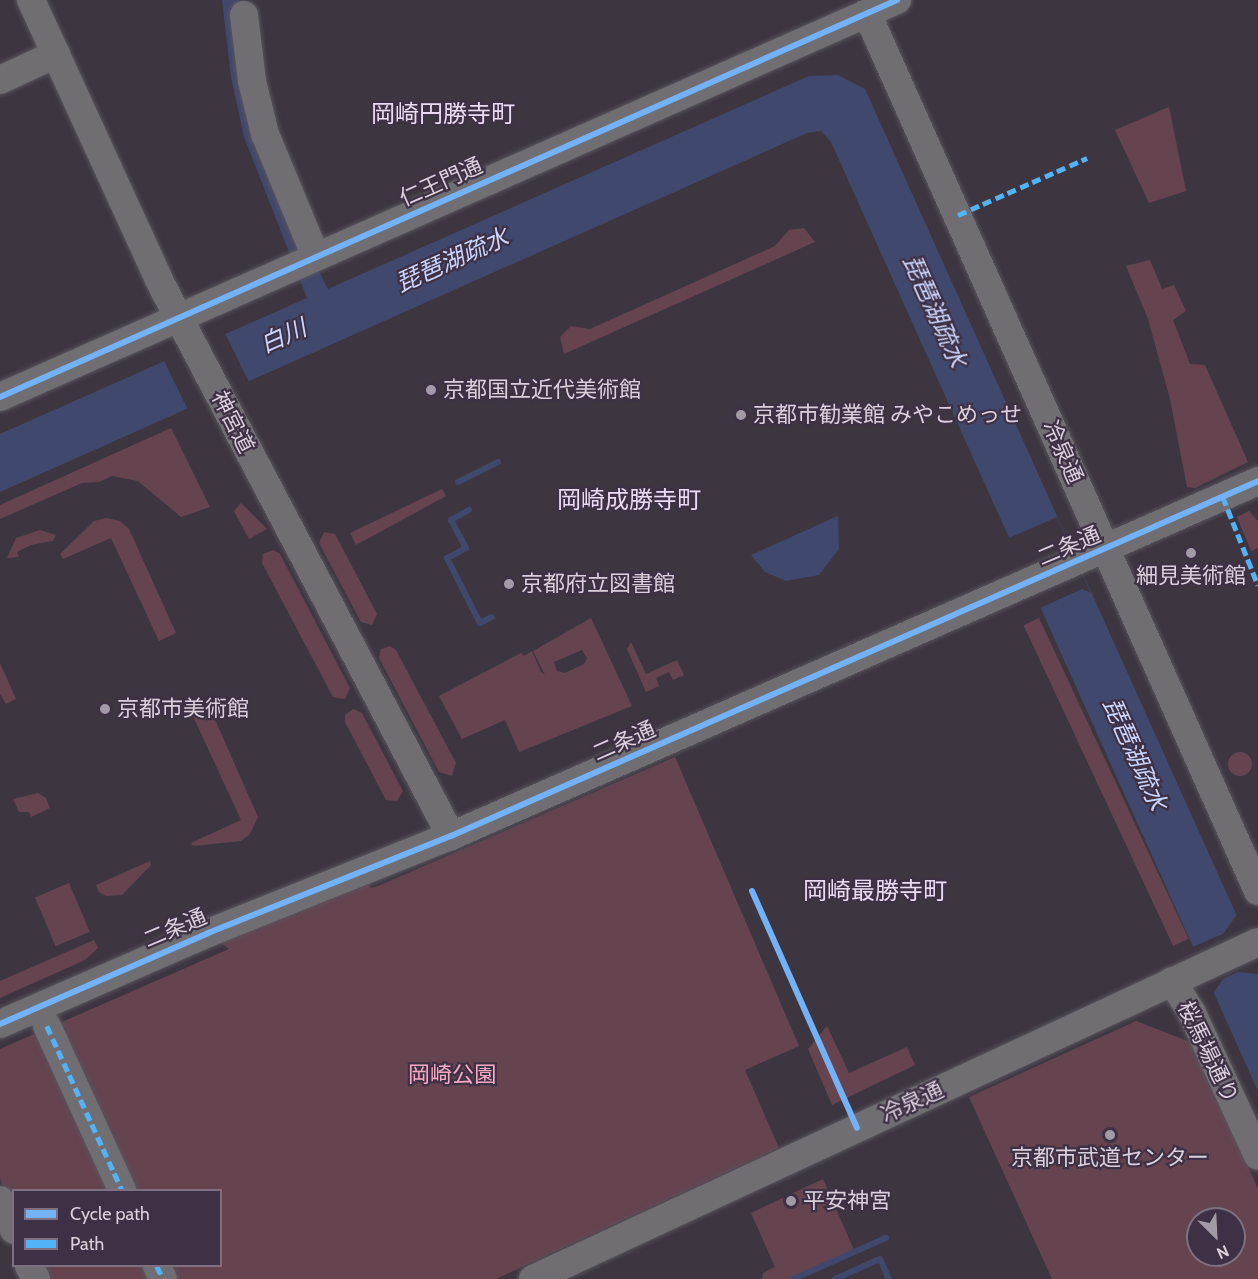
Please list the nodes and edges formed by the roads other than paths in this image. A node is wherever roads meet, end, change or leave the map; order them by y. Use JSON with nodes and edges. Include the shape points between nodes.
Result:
{"nodes":[{"id":1,"x":31,"y":0,"type":"edge"},
{"id":2,"x":897,"y":0,"type":"edge"},
{"id":3,"x":867,"y":12,"type":"junction"},
{"id":4,"x":244,"y":15,"type":"dead end"},
{"id":5,"x":56,"y":54,"type":"junction"},
{"id":6,"x":0,"y":80,"type":"edge"},
{"id":7,"x":308,"y":256,"type":"junction"},
{"id":8,"x":185,"y":329,"type":"junction"},
{"id":9,"x":0,"y":397,"type":"edge"},
{"id":10,"x":1258,"y":481,"type":"edge"},
{"id":11,"x":1095,"y":555,"type":"junction"},
{"id":12,"x":451,"y":836,"type":"junction"},
{"id":13,"x":1258,"y":891,"type":"edge"},
{"id":14,"x":1256,"y":943,"type":"edge"},
{"id":15,"x":1183,"y":976,"type":"junction"},
{"id":16,"x":0,"y":1024,"type":"edge"},
{"id":17,"x":47,"y":1026,"type":"dead end"},
{"id":18,"x":1258,"y":1156,"type":"edge"},
{"id":19,"x":121,"y":1189,"type":"edge"},
{"id":20,"x":0,"y":1200,"type":"edge"},
{"id":21,"x":12,"y":1226,"type":"edge"},
{"id":22,"x":533,"y":1279,"type":"edge"}],
"edges":[{"from":1,"to":5,"type":"street","name":"神宮道"},
{"from":2,"to":3,"type":"street","name":"仁王門通"},
{"from":3,"to":7,"type":"street","name":"仁王門通"},
{"from":3,"to":11,"type":"street","name":"冷泉通"},
{"from":4,"to":7,"type":"street","via":[[260,116]]},
{"from":5,"to":6,"type":"street"},
{"from":5,"to":8,"type":"street","name":"神宮道"},
{"from":7,"to":8,"type":"street","name":"仁王門通"},
{"from":8,"to":9,"type":"street","name":"仁王門通"},
{"from":8,"to":12,"type":"street","name":"神宮道"},
{"from":10,"to":11,"type":"street","name":"二条通"},
{"from":11,"to":12,"type":"street","name":"二条通"},
{"from":11,"to":13,"type":"street","name":"冷泉通"},
{"from":12,"to":16,"type":"street","name":"二条通","via":[[208,933]]},
{"from":14,"to":15,"type":"street","name":"冷泉通"},
{"from":15,"to":18,"type":"street","name":"桜馬場通り","via":[[1192,1013]]},
{"from":15,"to":22,"type":"street","name":"冷泉通"},
{"from":17,"to":19,"type":"street"},
{"from":20,"to":21,"type":"street"}]}
